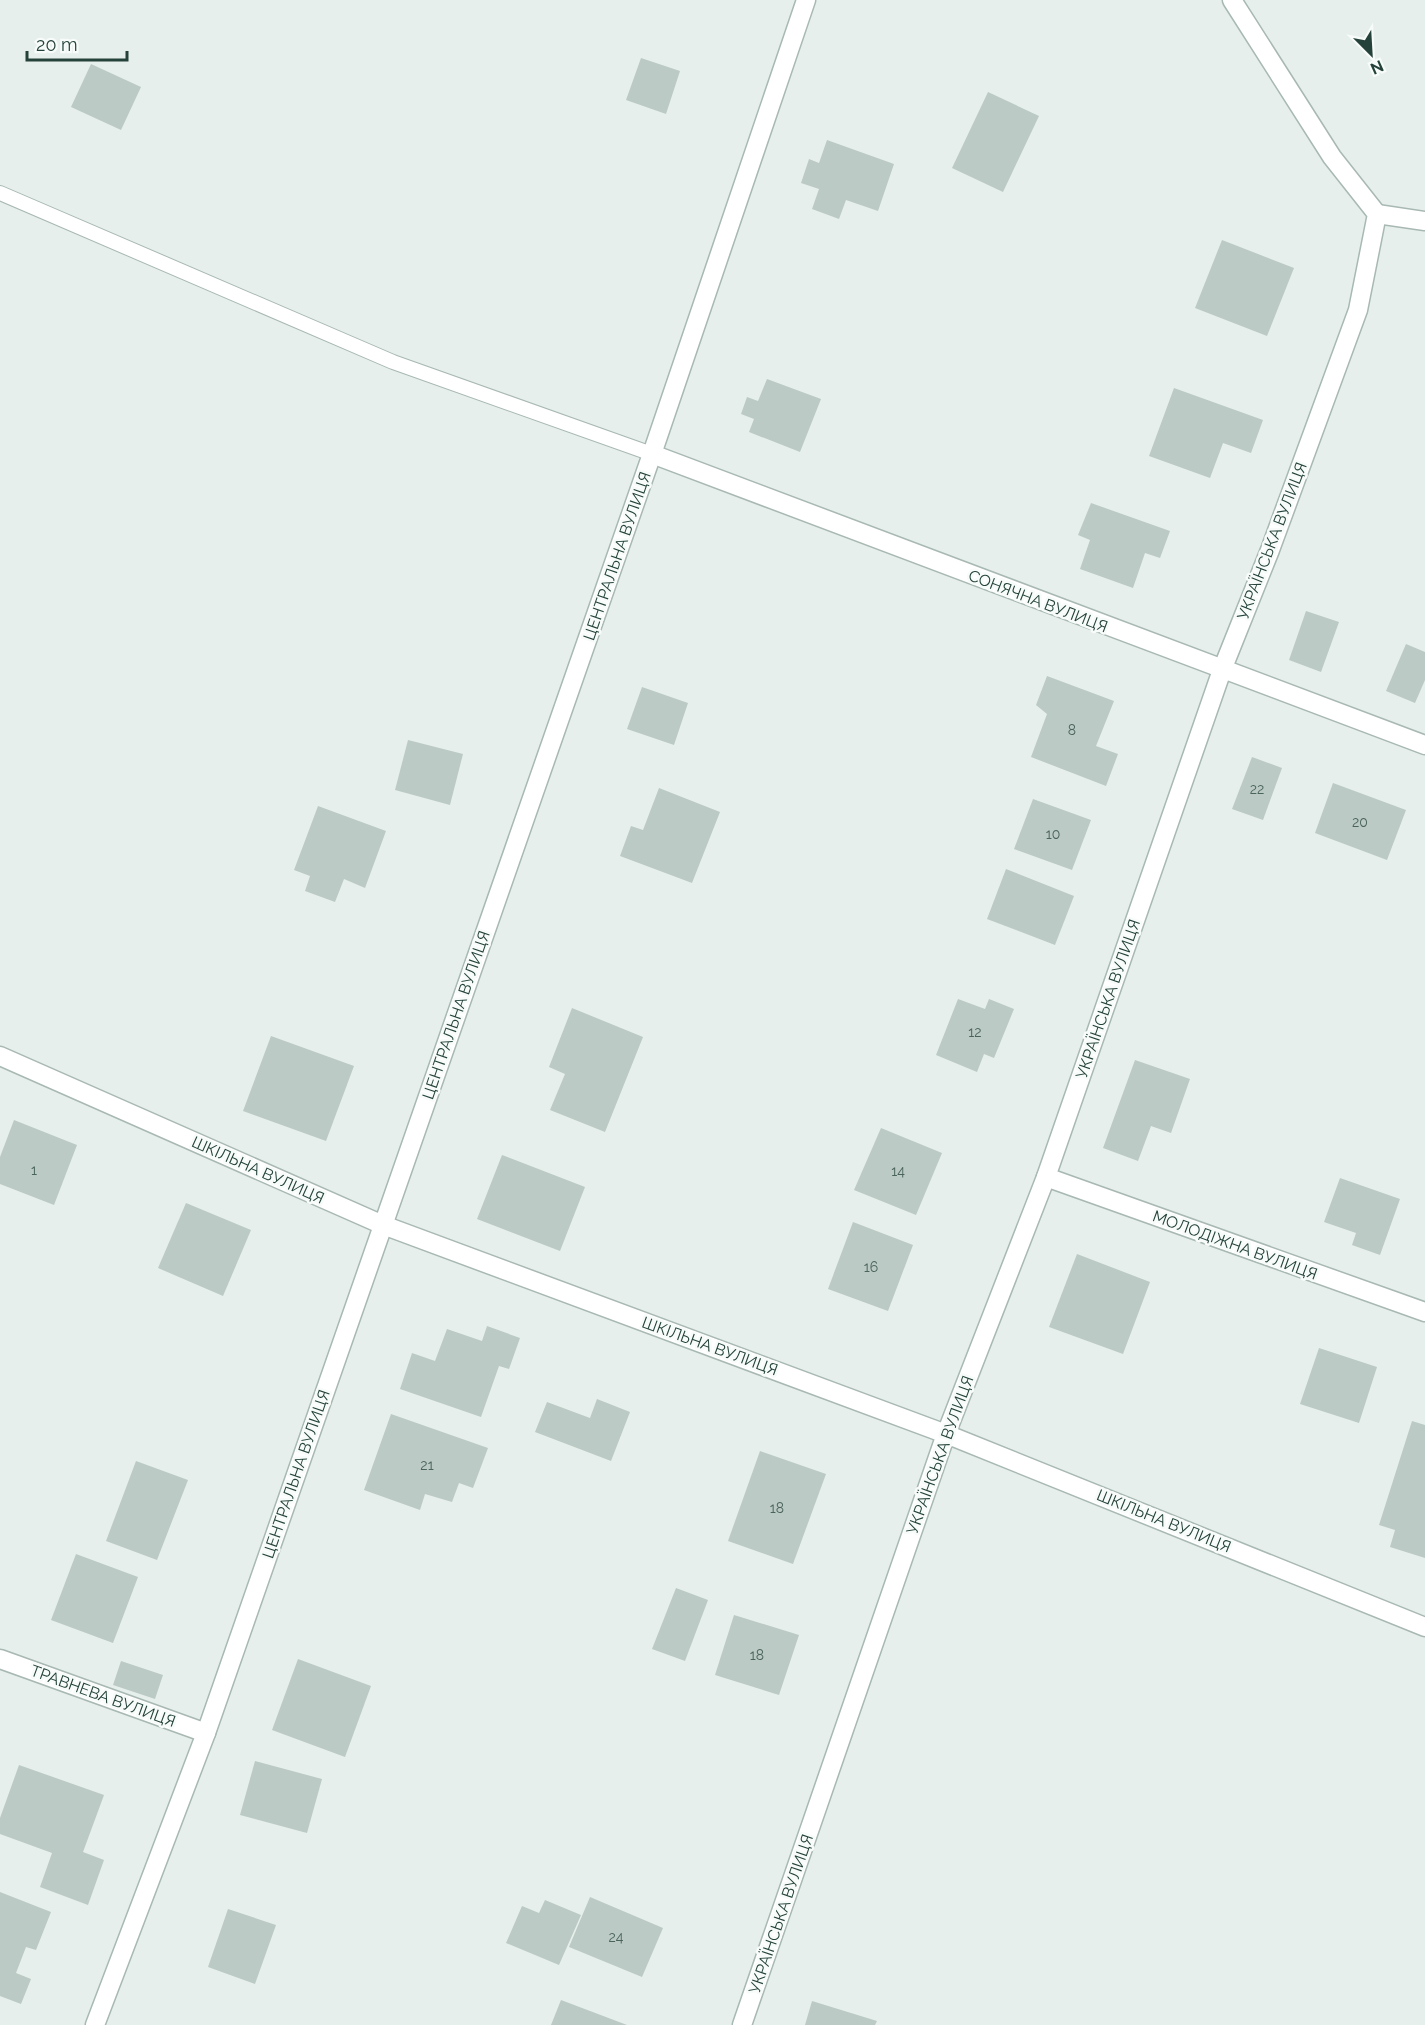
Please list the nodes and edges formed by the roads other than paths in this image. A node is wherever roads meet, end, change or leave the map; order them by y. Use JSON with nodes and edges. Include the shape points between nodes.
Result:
{"nodes":[{"id":1,"x":806,"y":0,"type":"edge"},
{"id":2,"x":1232,"y":0,"type":"edge"},
{"id":3,"x":0,"y":194,"type":"edge"},
{"id":4,"x":1377,"y":214,"type":"junction"},
{"id":5,"x":1425,"y":221,"type":"edge"},
{"id":6,"x":652,"y":454,"type":"junction"},
{"id":7,"x":1222,"y":670,"type":"junction"},
{"id":8,"x":1425,"y":745,"type":"edge"},
{"id":9,"x":0,"y":1056,"type":"edge"},
{"id":10,"x":1046,"y":1177,"type":"junction"},
{"id":11,"x":383,"y":1225,"type":"junction"},
{"id":12,"x":1425,"y":1312,"type":"edge"},
{"id":13,"x":946,"y":1434,"type":"junction"},
{"id":14,"x":1425,"y":1627,"type":"edge"},
{"id":15,"x":0,"y":1659,"type":"edge"},
{"id":16,"x":206,"y":1733,"type":"junction"},
{"id":17,"x":95,"y":2025,"type":"edge"},
{"id":18,"x":742,"y":2025,"type":"edge"}],
"edges":[{"from":1,"to":6,"type":"street","name":"ЦЕНТРАЛЬНА ВУЛИЦЯ"},
{"from":2,"to":4,"type":"street","via":[[1332,157]]},
{"from":3,"to":6,"type":"lane","via":[[393,362]]},
{"from":4,"to":5,"type":"street"},
{"from":4,"to":7,"type":"street","name":"УКРАЇНСЬКА ВУЛИЦЯ","via":[[1358,310]]},
{"from":6,"to":7,"type":"street","name":"СОНЯЧНА ВУЛИЦЯ"},
{"from":6,"to":11,"type":"street","name":"ЦЕНТРАЛЬНА ВУЛИЦЯ"},
{"from":7,"to":8,"type":"street","name":"СОНЯЧНА ВУЛИЦЯ"},
{"from":7,"to":10,"type":"street","name":"УКРАЇНСЬКА ВУЛИЦЯ"},
{"from":9,"to":11,"type":"street","name":"ШКІЛЬНА ВУЛИЦЯ"},
{"from":10,"to":12,"type":"street","name":"МОЛОДІЖНА ВУЛИЦЯ"},
{"from":10,"to":13,"type":"street","name":"УКРАЇНСЬКА ВУЛИЦЯ"},
{"from":11,"to":13,"type":"street","name":"ШКІЛЬНА ВУЛИЦЯ"},
{"from":11,"to":16,"type":"street","name":"ЦЕНТРАЛЬНА ВУЛИЦЯ"},
{"from":13,"to":14,"type":"street","name":"ШКІЛЬНА ВУЛИЦЯ"},
{"from":13,"to":18,"type":"street","name":"УКРАЇНСЬКА ВУЛИЦЯ"},
{"from":15,"to":16,"type":"street","name":"ТРАВНЕВА ВУЛИЦЯ"},
{"from":16,"to":17,"type":"street","name":"ЦЕНТРАЛЬНА ВУЛИЦЯ"}]}
